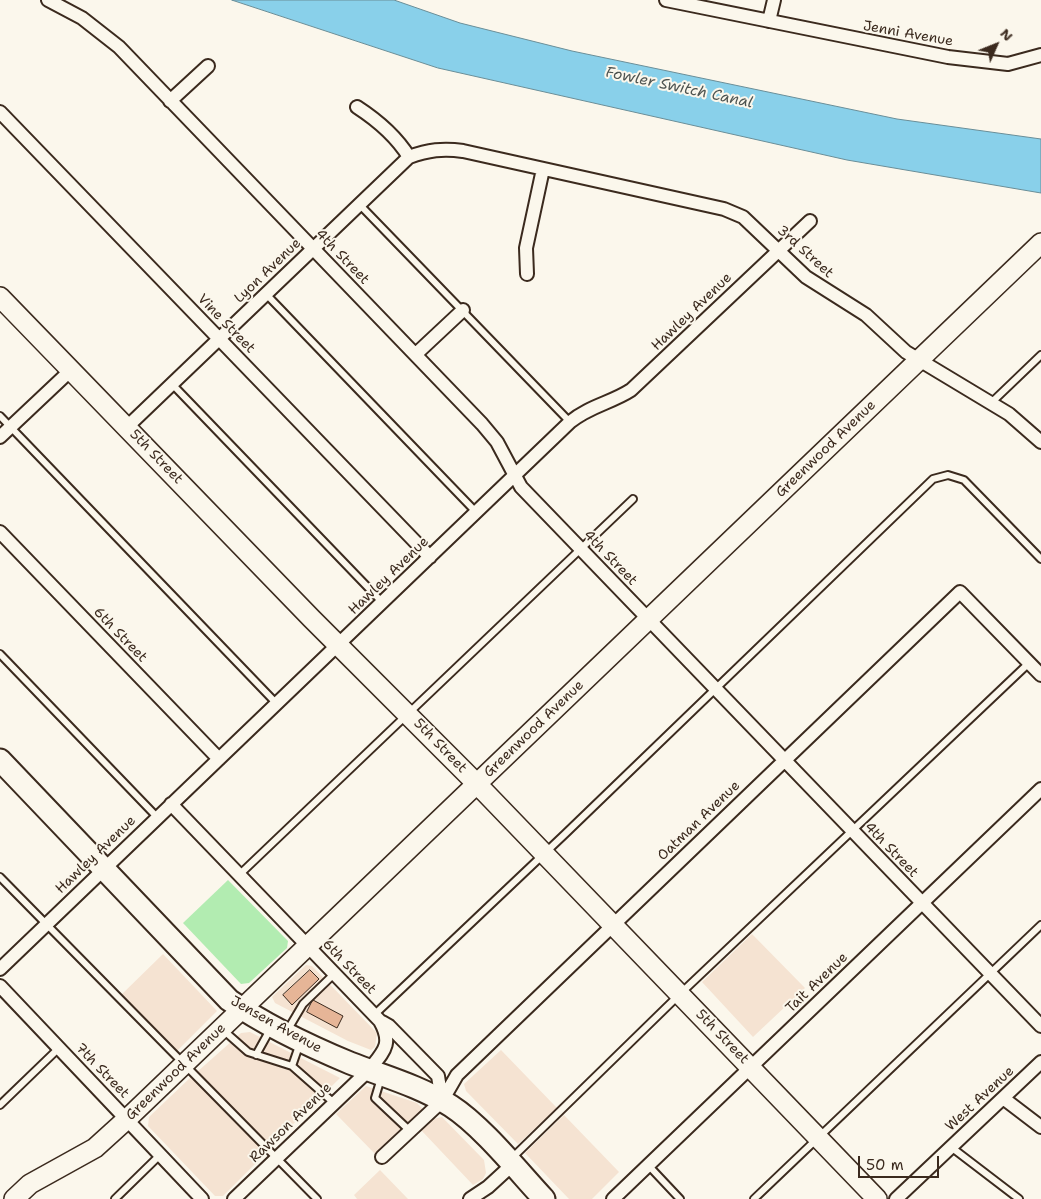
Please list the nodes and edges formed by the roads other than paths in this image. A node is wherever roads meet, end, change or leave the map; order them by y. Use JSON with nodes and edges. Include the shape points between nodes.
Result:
{"nodes":[{"id":1,"x":48,"y":0,"type":"edge"},
{"id":2,"x":666,"y":0,"type":"edge"},
{"id":3,"x":774,"y":0,"type":"edge"},
{"id":4,"x":769,"y":21,"type":"junction"},
{"id":5,"x":1041,"y":55,"type":"edge"},
{"id":6,"x":208,"y":66,"type":"dead end"},
{"id":7,"x":170,"y":101,"type":"junction"},
{"id":8,"x":357,"y":107,"type":"dead end"},
{"id":9,"x":0,"y":112,"type":"edge"},
{"id":10,"x":409,"y":157,"type":"junction"},
{"id":11,"x":543,"y":169,"type":"junction"},
{"id":12,"x":359,"y":204,"type":"junction"},
{"id":13,"x":810,"y":221,"type":"dead end"},
{"id":14,"x":1041,"y":243,"type":"edge"},
{"id":15,"x":313,"y":249,"type":"junction"},
{"id":16,"x":778,"y":250,"type":"junction"},
{"id":17,"x":527,"y":274,"type":"dead end"},
{"id":18,"x":266,"y":294,"type":"junction"},
{"id":19,"x":1,"y":301,"type":"edge"},
{"id":20,"x":462,"y":310,"type":"junction"},
{"id":21,"x":220,"y":338,"type":"junction"},
{"id":22,"x":416,"y":354,"type":"junction"},
{"id":23,"x":1041,"y":355,"type":"edge"},
{"id":24,"x":919,"y":360,"type":"junction"},
{"id":25,"x":71,"y":370,"type":"junction"},
{"id":26,"x":172,"y":384,"type":"junction"},
{"id":27,"x":991,"y":403,"type":"junction"},
{"id":28,"x":0,"y":416,"type":"edge"},
{"id":29,"x":570,"y":422,"type":"junction"},
{"id":30,"x":10,"y":427,"type":"junction"},
{"id":31,"x":127,"y":427,"type":"junction"},
{"id":32,"x":0,"y":437,"type":"edge"},
{"id":33,"x":1041,"y":442,"type":"edge"},
{"id":34,"x":514,"y":477,"type":"junction"},
{"id":35,"x":633,"y":499,"type":"dead end"},
{"id":36,"x":476,"y":512,"type":"junction"},
{"id":37,"x":0,"y":532,"type":"edge"},
{"id":38,"x":580,"y":549,"type":"junction"},
{"id":39,"x":430,"y":557,"type":"junction"},
{"id":40,"x":1041,"y":559,"type":"edge"},
{"id":41,"x":382,"y":602,"type":"junction"},
{"id":42,"x":647,"y":619,"type":"junction"},
{"id":43,"x":338,"y":645,"type":"junction"},
{"id":44,"x":0,"y":654,"type":"edge"},
{"id":45,"x":1037,"y":668,"type":"edge"},
{"id":46,"x":715,"y":689,"type":"junction"},
{"id":47,"x":277,"y":704,"type":"junction"},
{"id":48,"x":408,"y":713,"type":"junction"},
{"id":49,"x":218,"y":759,"type":"junction"},
{"id":50,"x":0,"y":760,"type":"edge"},
{"id":51,"x":784,"y":760,"type":"junction"},
{"id":52,"x":477,"y":784,"type":"junction"},
{"id":53,"x":1041,"y":789,"type":"edge"},
{"id":54,"x":171,"y":804,"type":"junction"},
{"id":55,"x":157,"y":817,"type":"junction"},
{"id":56,"x":852,"y":831,"type":"junction"},
{"id":57,"x":543,"y":853,"type":"junction"},
{"id":58,"x":104,"y":868,"type":"junction"},
{"id":59,"x":239,"y":875,"type":"junction"},
{"id":60,"x":0,"y":877,"type":"edge"},
{"id":61,"x":922,"y":903,"type":"junction"},
{"id":62,"x":45,"y":924,"type":"junction"},
{"id":63,"x":613,"y":924,"type":"junction"},
{"id":64,"x":1041,"y":925,"type":"edge"},
{"id":65,"x":307,"y":945,"type":"junction"},
{"id":66,"x":0,"y":969,"type":"edge"},
{"id":67,"x":334,"y":974,"type":"junction"},
{"id":68,"x":990,"y":974,"type":"junction"},
{"id":69,"x":0,"y":986,"type":"edge"},
{"id":70,"x":680,"y":994,"type":"junction"},
{"id":71,"x":242,"y":1008,"type":"junction"},
{"id":72,"x":377,"y":1018,"type":"junction"},
{"id":73,"x":1041,"y":1026,"type":"edge"},
{"id":74,"x":221,"y":1028,"type":"junction"},
{"id":75,"x":287,"y":1032,"type":"junction"},
{"id":76,"x":59,"y":1048,"type":"junction"},
{"id":77,"x":256,"y":1055,"type":"junction"},
{"id":78,"x":1041,"y":1062,"type":"edge"},
{"id":79,"x":184,"y":1064,"type":"junction"},
{"id":80,"x":292,"y":1066,"type":"junction"},
{"id":81,"x":751,"y":1067,"type":"junction"},
{"id":82,"x":376,"y":1072,"type":"junction"},
{"id":83,"x":1003,"y":1098,"type":"junction"},
{"id":84,"x":442,"y":1100,"type":"junction"},
{"id":85,"x":334,"y":1102,"type":"junction"},
{"id":86,"x":0,"y":1105,"type":"edge"},
{"id":87,"x":127,"y":1119,"type":"junction"},
{"id":88,"x":1041,"y":1127,"type":"edge"},
{"id":89,"x":410,"y":1131,"type":"junction"},
{"id":90,"x":818,"y":1136,"type":"junction"},
{"id":91,"x":950,"y":1147,"type":"junction"},
{"id":92,"x":160,"y":1155,"type":"junction"},
{"id":93,"x":382,"y":1157,"type":"dead end"},
{"id":94,"x":277,"y":1158,"type":"junction"},
{"id":95,"x":510,"y":1163,"type":"junction"},
{"id":96,"x":648,"y":1165,"type":"junction"},
{"id":97,"x":14,"y":1199,"type":"edge"},
{"id":98,"x":115,"y":1199,"type":"edge"},
{"id":99,"x":202,"y":1199,"type":"edge"},
{"id":100,"x":234,"y":1199,"type":"edge"},
{"id":101,"x":317,"y":1199,"type":"edge"},
{"id":102,"x":470,"y":1199,"type":"edge"},
{"id":103,"x":544,"y":1199,"type":"edge"},
{"id":104,"x":613,"y":1199,"type":"edge"},
{"id":105,"x":680,"y":1199,"type":"edge"},
{"id":106,"x":754,"y":1199,"type":"edge"},
{"id":107,"x":877,"y":1199,"type":"edge"},
{"id":108,"x":896,"y":1199,"type":"edge"},
{"id":109,"x":1019,"y":1199,"type":"edge"}],
"edges":[{"from":1,"to":7,"type":"street","name":"4th Street","via":[[100,31]]},
{"from":2,"to":4,"type":"street","name":"Jenni Avenue"},
{"from":3,"to":4,"type":"street"},
{"from":4,"to":5,"type":"street","name":"Jenni Avenue","via":[[948,57],[1008,64]]},
{"from":6,"to":7,"type":"street"},
{"from":7,"to":15,"type":"street","name":"4th Street"},
{"from":8,"to":10,"type":"street","via":[[381,124]]},
{"from":9,"to":21,"type":"street","name":"Vine Street"},
{"from":10,"to":11,"type":"street","name":"3rd Street","via":[[446,148]]},
{"from":10,"to":12,"type":"street","name":"Lyon Avenue"},
{"from":11,"to":16,"type":"street","name":"3rd Street","via":[[724,209],[743,218]]},
{"from":11,"to":17,"type":"street","via":[[526,248]]},
{"from":12,"to":15,"type":"street","name":"Lyon Avenue"},
{"from":12,"to":20,"type":"lane"},
{"from":13,"to":16,"type":"street","name":"Hawley Avenue"},
{"from":14,"to":24,"type":"street","name":"Greenwood Avenue"},
{"from":15,"to":18,"type":"street","name":"Lyon Avenue"},
{"from":15,"to":22,"type":"street","name":"4th Street"},
{"from":16,"to":24,"type":"street","name":"3rd Street","via":[[806,277],[866,315]]},
{"from":16,"to":29,"type":"street","name":"Hawley Avenue","via":[[631,390],[591,408]]},
{"from":18,"to":21,"type":"street","name":"Lyon Avenue"},
{"from":18,"to":36,"type":"lane"},
{"from":19,"to":25,"type":"street","name":"5th Street"},
{"from":20,"to":22,"type":"street"},
{"from":20,"to":29,"type":"lane"},
{"from":21,"to":26,"type":"street","name":"Lyon Avenue"},
{"from":21,"to":39,"type":"street","name":"Vine Street"},
{"from":22,"to":34,"type":"street","name":"4th Street","via":[[497,442]]},
{"from":23,"to":27,"type":"lane"},
{"from":24,"to":27,"type":"street","name":"3rd Street"},
{"from":24,"to":42,"type":"street","name":"Greenwood Avenue"},
{"from":25,"to":30,"type":"street"},
{"from":25,"to":31,"type":"street","name":"5th Street"},
{"from":26,"to":31,"type":"street","name":"Lyon Avenue"},
{"from":26,"to":41,"type":"lane"},
{"from":27,"to":33,"type":"street","name":"3rd Street"},
{"from":28,"to":30,"type":"lane"},
{"from":29,"to":34,"type":"street","name":"Hawley Avenue"},
{"from":30,"to":32,"type":"street"},
{"from":30,"to":47,"type":"lane"},
{"from":31,"to":43,"type":"street","name":"5th Street"},
{"from":34,"to":36,"type":"street","name":"Hawley Avenue"},
{"from":34,"to":38,"type":"street","name":"4th Street"},
{"from":35,"to":38,"type":"lane"},
{"from":36,"to":39,"type":"street","name":"Hawley Avenue"},
{"from":37,"to":49,"type":"street","name":"6th Street"},
{"from":38,"to":42,"type":"street","name":"4th Street"},
{"from":38,"to":48,"type":"lane"},
{"from":39,"to":41,"type":"street","name":"Hawley Avenue"},
{"from":40,"to":46,"type":"lane","via":[[964,480],[948,475],[933,479]]},
{"from":41,"to":43,"type":"street","name":"Hawley Avenue"},
{"from":42,"to":46,"type":"street","name":"4th Street"},
{"from":42,"to":52,"type":"street","name":"Greenwood Avenue"},
{"from":43,"to":47,"type":"street","name":"Hawley Avenue"},
{"from":43,"to":48,"type":"street","name":"5th Street"},
{"from":44,"to":55,"type":"lane"},
{"from":45,"to":51,"type":"street","name":"Oatman Avenue","via":[[960,592]]},
{"from":45,"to":56,"type":"lane"},
{"from":46,"to":51,"type":"street","name":"4th Street"},
{"from":46,"to":57,"type":"lane"},
{"from":47,"to":49,"type":"street","name":"Hawley Avenue"},
{"from":48,"to":52,"type":"street","name":"5th Street"},
{"from":48,"to":59,"type":"lane"},
{"from":49,"to":54,"type":"street","name":"Hawley Avenue"},
{"from":50,"to":58,"type":"main road","name":"Jensen Avenue"},
{"from":51,"to":56,"type":"street","name":"4th Street"},
{"from":51,"to":63,"type":"street","name":"Oatman Avenue"},
{"from":52,"to":57,"type":"street","name":"5th Street"},
{"from":52,"to":65,"type":"street","name":"Greenwood Avenue"},
{"from":53,"to":61,"type":"street","name":"Tait Avenue"},
{"from":54,"to":55,"type":"street","name":"Hawley Avenue"},
{"from":54,"to":59,"type":"street","name":"6th Street"},
{"from":55,"to":58,"type":"street","name":"Hawley Avenue"},
{"from":56,"to":61,"type":"street","name":"4th Street"},
{"from":56,"to":70,"type":"lane"},
{"from":57,"to":63,"type":"street","name":"5th Street"},
{"from":57,"to":72,"type":"lane"},
{"from":58,"to":62,"type":"street","name":"Hawley Avenue"},
{"from":58,"to":71,"type":"main road","name":"Jensen Avenue","via":[[222,994]]},
{"from":59,"to":65,"type":"street","name":"6th Street"},
{"from":60,"to":62,"type":"lane"},
{"from":61,"to":68,"type":"street","name":"4th Street"},
{"from":61,"to":81,"type":"street","name":"Tait Avenue"},
{"from":62,"to":66,"type":"street","name":"Hawley Avenue"},
{"from":62,"to":79,"type":"lane"},
{"from":63,"to":70,"type":"street","name":"5th Street"},
{"from":63,"to":84,"type":"street","name":"Oatman Avenue","via":[[457,1075]]},
{"from":64,"to":68,"type":"lane"},
{"from":65,"to":67,"type":"street","name":"6th Street"},
{"from":65,"to":71,"type":"street","name":"Greenwood Avenue"},
{"from":67,"to":72,"type":"street","name":"6th Street"},
{"from":67,"to":75,"type":"lane","via":[[303,1004]]},
{"from":68,"to":73,"type":"street","name":"4th Street"},
{"from":68,"to":90,"type":"lane"},
{"from":69,"to":76,"type":"street","name":"7th Street"},
{"from":70,"to":81,"type":"street","name":"5th Street"},
{"from":70,"to":95,"type":"lane"},
{"from":71,"to":74,"type":"street","name":"Greenwood Avenue"},
{"from":71,"to":75,"type":"main road","name":"Jensen Avenue"},
{"from":72,"to":82,"type":"street","name":"6th Street","via":[[387,1033],[386,1047]]},
{"from":72,"to":84,"type":"street","name":"6th Street","via":[[438,1076]]},
{"from":74,"to":77,"type":"lane","via":[[248,1052]]},
{"from":74,"to":79,"type":"street","name":"Greenwood Avenue"},
{"from":75,"to":77,"type":"lane"},
{"from":75,"to":80,"type":"lane"},
{"from":75,"to":82,"type":"main road","name":"Jensen Avenue"},
{"from":76,"to":86,"type":"lane"},
{"from":76,"to":87,"type":"street","name":"7th Street"},
{"from":77,"to":80,"type":"lane"},
{"from":78,"to":83,"type":"street","name":"West Avenue"},
{"from":79,"to":87,"type":"street","name":"Greenwood Avenue"},
{"from":79,"to":94,"type":"lane"},
{"from":80,"to":85,"type":"lane"},
{"from":81,"to":90,"type":"street","name":"5th Street"},
{"from":81,"to":96,"type":"street","name":"Tait Avenue"},
{"from":82,"to":84,"type":"main road","name":"Jensen Avenue"},
{"from":82,"to":85,"type":"street","name":"Rawson Avenue"},
{"from":82,"to":89,"type":"lane","via":[[375,1098]]},
{"from":83,"to":88,"type":"street"},
{"from":83,"to":91,"type":"street","name":"West Avenue"},
{"from":84,"to":89,"type":"street","name":"Oatman Avenue"},
{"from":84,"to":95,"type":"main road","name":"Jensen Avenue","via":[[466,1117]]},
{"from":85,"to":94,"type":"street","name":"Rawson Avenue"},
{"from":87,"to":92,"type":"street","name":"7th Street"},
{"from":87,"to":97,"type":"street","name":"Greenwood Avenue","via":[[95,1148],[30,1184]]},
{"from":89,"to":93,"type":"street","name":"Oatman Avenue"},
{"from":90,"to":106,"type":"lane"},
{"from":90,"to":107,"type":"street","name":"5th Street"},
{"from":91,"to":108,"type":"street","name":"West Avenue"},
{"from":91,"to":109,"type":"lane"},
{"from":92,"to":98,"type":"lane"},
{"from":92,"to":99,"type":"street","name":"7th Street"},
{"from":94,"to":100,"type":"street","name":"Rawson Avenue"},
{"from":94,"to":101,"type":"lane"},
{"from":95,"to":102,"type":"street","via":[[488,1187]]},
{"from":95,"to":103,"type":"main road","name":"Jensen Avenue"},
{"from":96,"to":104,"type":"street","name":"Tait Avenue"},
{"from":96,"to":105,"type":"lane"}]}
